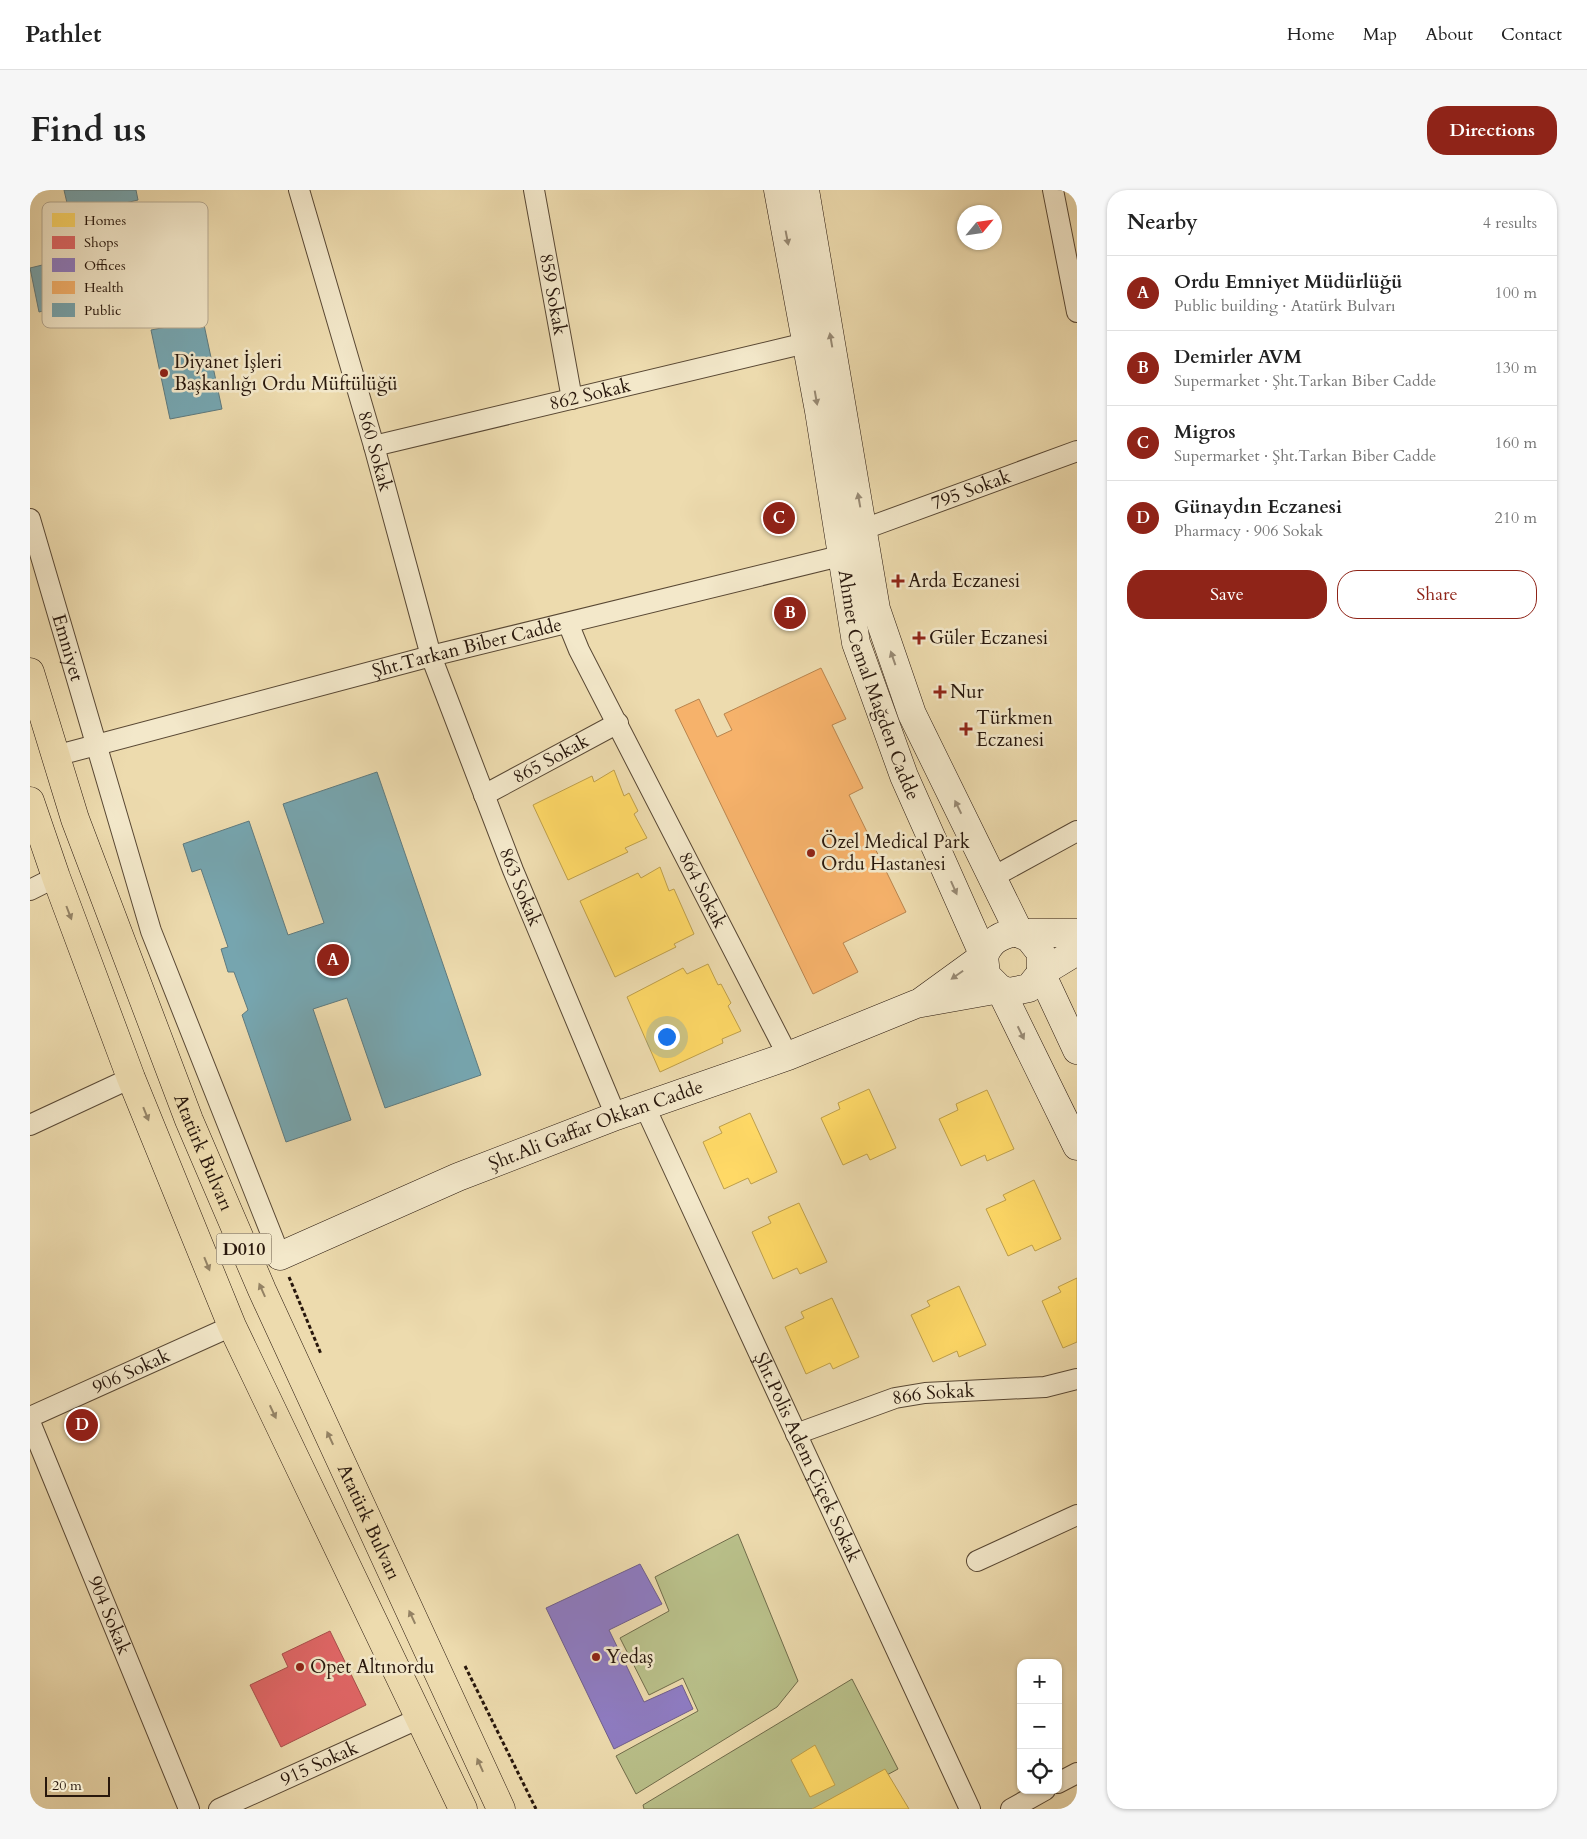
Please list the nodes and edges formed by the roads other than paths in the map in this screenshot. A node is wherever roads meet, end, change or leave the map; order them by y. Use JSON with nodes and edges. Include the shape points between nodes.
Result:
{"nodes":[{"id":1,"x":299,"y":190,"type":"edge"},
{"id":2,"x":534,"y":190,"type":"edge"},
{"id":3,"x":778,"y":190,"type":"edge"},
{"id":4,"x":805,"y":190,"type":"edge"},
{"id":5,"x":1053,"y":190,"type":"edge"},
{"id":6,"x":1077,"y":312,"type":"edge"},
{"id":7,"x":806,"y":343,"type":"junction"},
{"id":8,"x":572,"y":400,"type":"junction"},
{"id":9,"x":374,"y":446,"type":"junction"},
{"id":10,"x":1077,"y":451,"type":"edge"},
{"id":11,"x":30,"y":520,"type":"edge"},
{"id":12,"x":864,"y":529,"type":"junction"},
{"id":13,"x":840,"y":556,"type":"junction"},
{"id":14,"x":568,"y":623,"type":"junction"},
{"id":15,"x":430,"y":656,"type":"junction"},
{"id":16,"x":30,"y":672,"type":"edge"},
{"id":17,"x":618,"y":723,"type":"junction"},
{"id":18,"x":95,"y":746,"type":"junction"},
{"id":19,"x":55,"y":756,"type":"junction"},
{"id":20,"x":484,"y":795,"type":"junction"},
{"id":21,"x":30,"y":800,"type":"edge"},
{"id":22,"x":1077,"y":831,"type":"edge"},
{"id":23,"x":56,"y":877,"type":"junction"},
{"id":24,"x":993,"y":877,"type":"junction"},
{"id":25,"x":30,"y":890,"type":"edge"},
{"id":26,"x":1077,"y":933,"type":"edge"},
{"id":27,"x":1020,"y":934,"type":"junction"},
{"id":28,"x":1077,"y":951,"type":"edge"},
{"id":29,"x":984,"y":956,"type":"junction"},
{"id":30,"x":1041,"y":973,"type":"junction"},
{"id":31,"x":1000,"y":989,"type":"junction"},
{"id":32,"x":916,"y":1004,"type":"junction"},
{"id":33,"x":1077,"y":1050,"type":"edge"},
{"id":34,"x":788,"y":1056,"type":"junction"},
{"id":35,"x":132,"y":1078,"type":"junction"},
{"id":36,"x":645,"y":1107,"type":"junction"},
{"id":37,"x":616,"y":1116,"type":"junction"},
{"id":38,"x":30,"y":1125,"type":"edge"},
{"id":39,"x":1077,"y":1146,"type":"edge"},
{"id":40,"x":280,"y":1256,"type":"joint"},
{"id":41,"x":232,"y":1326,"type":"junction"},
{"id":42,"x":1077,"y":1379,"type":"edge"},
{"id":43,"x":30,"y":1417,"type":"edge"},
{"id":44,"x":30,"y":1422,"type":"edge"},
{"id":45,"x":796,"y":1434,"type":"junction"},
{"id":46,"x":1077,"y":1516,"type":"edge"},
{"id":47,"x":977,"y":1561,"type":"dead end"},
{"id":48,"x":420,"y":1718,"type":"junction"},
{"id":49,"x":1077,"y":1773,"type":"edge"},
{"id":50,"x":1062,"y":1781,"type":"edge"},
{"id":51,"x":1039,"y":1794,"type":"edge"},
{"id":52,"x":1022,"y":1806,"type":"edge"},
{"id":53,"x":223,"y":1808,"type":"edge"},
{"id":54,"x":189,"y":1809,"type":"edge"},
{"id":55,"x":463,"y":1809,"type":"edge"},
{"id":56,"x":501,"y":1809,"type":"edge"},
{"id":57,"x":970,"y":1809,"type":"edge"}],
"edges":[{"from":1,"to":9,"type":"street","name":"860 Sokak"},
{"from":2,"to":8,"type":"street","name":"859 Sokak"},
{"from":3,"to":7,"type":"main road","name":"Ahmet Cemal Mağden Cadde","one_way":true},
{"from":12,"to":4,"type":"main road","name":"Ahmet Cemal Mağden Cadde","one_way":true},
{"from":5,"to":6,"type":"street"},
{"from":7,"to":8,"type":"street","name":"862 Sokak"},
{"from":7,"to":13,"type":"main road","name":"Ahmet Cemal Mağden Cadde","one_way":true},
{"from":8,"to":9,"type":"street","name":"862 Sokak"},
{"from":9,"to":15,"type":"street","name":"860 Sokak"},
{"from":10,"to":12,"type":"street","name":"795 Sokak"},
{"from":11,"to":18,"type":"street","name":"Emniyet"},
{"from":24,"to":12,"type":"main road","name":"Ahmet Cemal Mağden Cadde","one_way":true,"via":[[912,714],[876,610]]},
{"from":13,"to":14,"type":"street","name":"Şht.Tarkan Biber Cadde"},
{"from":13,"to":29,"type":"main road","name":"Ahmet Cemal Mağden Cadde","one_way":true,"via":[[856,643],[904,776]]},
{"from":14,"to":15,"type":"street","name":"Şht.Tarkan Biber Cadde"},
{"from":14,"to":17,"type":"street","name":"864 Sokak"},
{"from":15,"to":18,"type":"street","name":"Şht.Tarkan Biber Cadde"},
{"from":15,"to":20,"type":"street","name":"863 Sokak"},
{"from":16,"to":19,"type":"highway","name":"Atatürk Bulvarı","number":"D010"},
{"from":17,"to":20,"type":"street","name":"865 Sokak"},
{"from":17,"to":34,"type":"street","name":"864 Sokak"},
{"from":18,"to":19,"type":"street","name":"Şht.Tarkan Biber Cadde"},
{"from":18,"to":40,"type":"street","name":"Emniyet","via":[[151,932]]},
{"from":56,"to":19,"type":"highway","name":"Atatürk Bulvarı","number":"D010","one_way":true,"via":[[262,1290],[189,1120],[74,820]]},
{"from":20,"to":37,"type":"street","name":"863 Sokak"},
{"from":21,"to":23,"type":"highway","name":"Atatürk Bulvarı","number":"D010"},
{"from":22,"to":24,"type":"street"},
{"from":23,"to":25,"type":"street"},
{"from":23,"to":35,"type":"highway","name":"Atatürk Bulvarı","number":"D010","one_way":true},
{"from":24,"to":27,"type":"main road","name":"Ahmet Cemal Mağden Cadde"},
{"from":26,"to":27,"type":"main road","name":"Şht.Ali Gaffar Okkan Cadde"},
{"from":27,"to":29,"type":"main road","name":"Şht.Ali Gaffar Okkan Cadde","via":[[1011,933],[994,940]]},
{"from":27,"to":30,"type":"main road","name":"Ahmet Cemal Mağden Cadde","via":[[1029,938],[1040,953]]},
{"from":28,"to":30,"type":"main road","name":"Şht.Ali Gaffar Okkan Cadde"},
{"from":29,"to":31,"type":"main road","name":"Ahmet Cemal Mağden Cadde","via":[[986,975]]},
{"from":29,"to":32,"type":"main road","name":"Şht.Ali Gaffar Okkan Cadde","one_way":true},
{"from":30,"to":31,"type":"main road","name":"Şht.Ali Gaffar Okkan Cadde","via":[[1028,988],[1009,992]]},
{"from":30,"to":33,"type":"main road","name":"Ahmet Cemal Mağden Cadde"},
{"from":31,"to":32,"type":"main road","name":"Şht.Ali Gaffar Okkan Cadde"},
{"from":31,"to":39,"type":"main road","name":"Ahmet Cemal Mağden Cadde","one_way":true},
{"from":32,"to":34,"type":"main road","name":"Şht.Ali Gaffar Okkan Cadde"},
{"from":34,"to":36,"type":"main road","name":"Şht.Ali Gaffar Okkan Cadde"},
{"from":35,"to":38,"type":"street"},
{"from":35,"to":41,"type":"highway","name":"Atatürk Bulvarı","number":"D010","one_way":true},
{"from":36,"to":37,"type":"main road","name":"Şht.Ali Gaffar Okkan Cadde"},
{"from":36,"to":45,"type":"street","name":"Şht.Polis Adem Çiçek Sokak"},
{"from":37,"to":40,"type":"main road","name":"Şht.Ali Gaffar Okkan Cadde","via":[[458,1176]]},
{"from":41,"to":43,"type":"street","name":"906 Sokak"},
{"from":41,"to":48,"type":"highway","name":"Atatürk Bulvarı","number":"D010","one_way":true},
{"from":42,"to":45,"type":"street","name":"866 Sokak","via":[[1045,1387],[925,1393],[895,1398]]},
{"from":44,"to":54,"type":"street","name":"904 Sokak"},
{"from":45,"to":57,"type":"street","name":"Şht.Polis Adem Çiçek Sokak"},
{"from":46,"to":47,"type":"street"},
{"from":48,"to":53,"type":"street","name":"915 Sokak"},
{"from":48,"to":55,"type":"highway","name":"Atatürk Bulvarı","number":"D010"},
{"from":49,"to":50,"type":"street"},
{"from":51,"to":52,"type":"street"}]}
